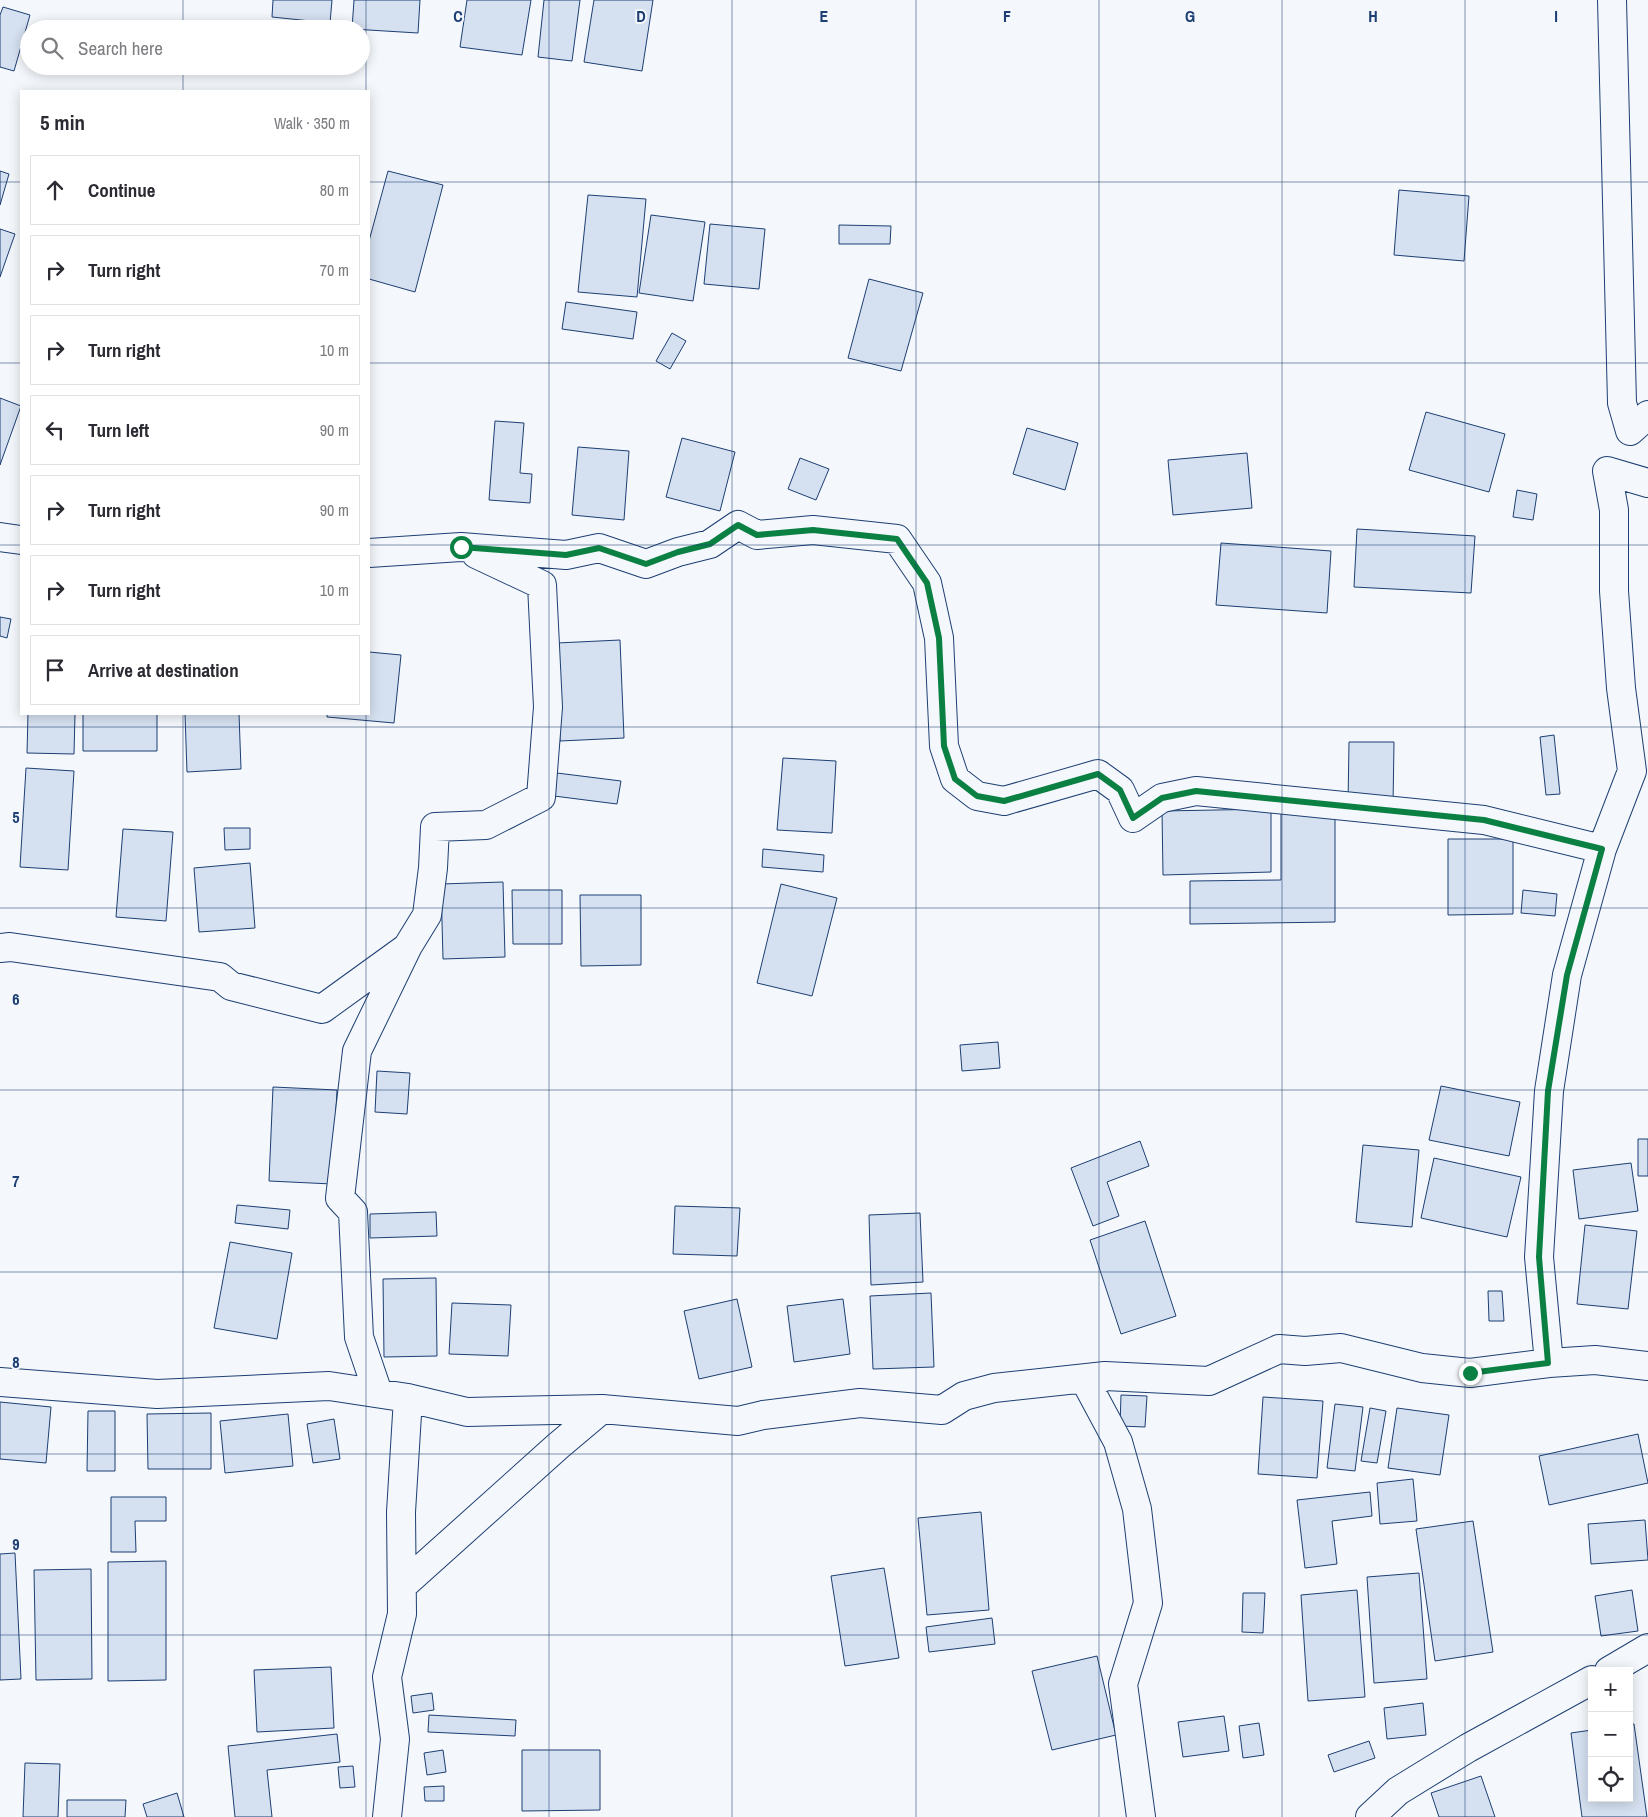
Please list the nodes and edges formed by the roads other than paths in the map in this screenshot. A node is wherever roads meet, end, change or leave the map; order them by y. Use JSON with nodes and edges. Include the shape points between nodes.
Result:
{"nodes":[{"id":1,"x":1612,"y":0,"type":"edge"},
{"id":2,"x":1648,"y":415,"type":"edge"},
{"id":3,"x":1648,"y":483,"type":"edge"},
{"id":4,"x":0,"y":537,"type":"edge"},
{"id":5,"x":20,"y":540,"type":"edge"},
{"id":6,"x":461,"y":547,"type":"junction"},
{"id":7,"x":370,"y":553,"type":"edge"},
{"id":8,"x":1602,"y":849,"type":"junction"},
{"id":9,"x":408,"y":946,"type":"junction"},
{"id":10,"x":0,"y":948,"type":"edge"},
{"id":11,"x":1548,"y":1363,"type":"junction"},
{"id":12,"x":1648,"y":1366,"type":"edge"},
{"id":13,"x":1105,"y":1376,"type":"junction"},
{"id":14,"x":0,"y":1382,"type":"edge"},
{"id":15,"x":378,"y":1393,"type":"junction"},
{"id":16,"x":408,"y":1398,"type":"junction"},
{"id":17,"x":602,"y":1409,"type":"junction"},
{"id":18,"x":402,"y":1586,"type":"junction"},
{"id":19,"x":1648,"y":1648,"type":"edge"},
{"id":20,"x":1616,"y":1667,"type":"edge"},
{"id":21,"x":1588,"y":1682,"type":"edge"},
{"id":22,"x":387,"y":1817,"type":"edge"},
{"id":23,"x":1141,"y":1817,"type":"edge"},
{"id":24,"x":1370,"y":1817,"type":"edge"}],
"edges":[{"from":1,"to":2,"type":"street","via":[[1622,403],[1630,431]]},
{"from":3,"to":8,"type":"street","via":[[1607,470],[1614,510],[1614,591],[1621,688],[1632,771]]},
{"from":4,"to":5,"type":"street"},
{"from":6,"to":7,"type":"street"},
{"from":6,"to":8,"type":"street","via":[[566,555],[599,548],[646,564],[710,544],[738,525],[757,535],[813,530],[897,539],[927,583],[939,638],[944,746],[955,779],[977,796],[1004,801],[1098,774],[1120,790],[1133,818],[1162,798],[1196,791],[1484,820]]},
{"from":6,"to":9,"type":"street","via":[[542,585],[548,707],[541,797],[486,825],[435,827],[428,915]]},
{"from":8,"to":11,"type":"street","via":[[1567,975],[1548,1091],[1539,1257]]},
{"from":9,"to":10,"type":"street","via":[[322,1009],[231,986],[220,977]]},
{"from":9,"to":15,"type":"street","via":[[357,1051],[340,1198],[353,1212],[360,1337]]},
{"from":11,"to":12,"type":"street","via":[[1595,1360]]},
{"from":11,"to":13,"type":"street","via":[[1470,1373],[1422,1368],[1341,1348],[1279,1349],[1209,1381]]},
{"from":13,"to":17,"type":"street","via":[[994,1388],[964,1396],[942,1410],[860,1403],[738,1421]]},
{"from":13,"to":23,"type":"street","via":[[1088,1386],[1118,1442],[1137,1509],[1148,1602],[1123,1684]]},
{"from":14,"to":15,"type":"street","via":[[156,1394],[329,1386]]},
{"from":15,"to":16,"type":"street"},
{"from":16,"to":17,"type":"street","via":[[467,1412]]},
{"from":16,"to":18,"type":"street","via":[[401,1512]]},
{"from":17,"to":18,"type":"street"},
{"from":18,"to":22,"type":"street","via":[[402,1614],[387,1678],[395,1739]]},
{"from":19,"to":20,"type":"street"},
{"from":21,"to":24,"type":"street","via":[[1406,1786]]}]}
